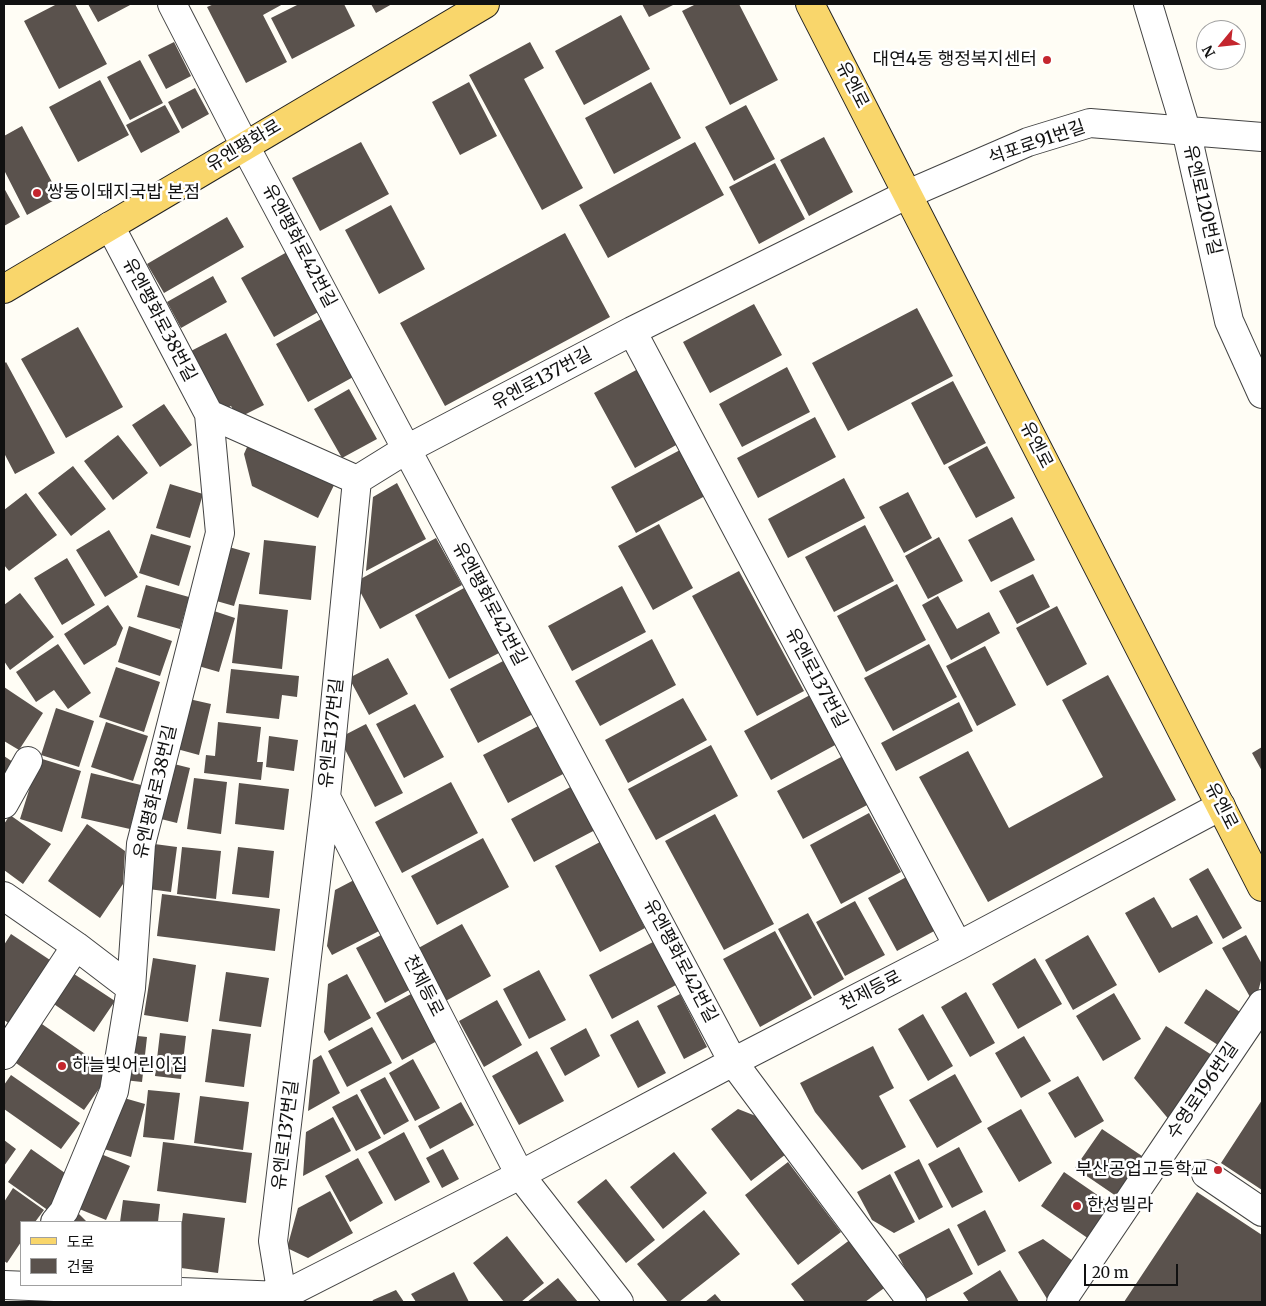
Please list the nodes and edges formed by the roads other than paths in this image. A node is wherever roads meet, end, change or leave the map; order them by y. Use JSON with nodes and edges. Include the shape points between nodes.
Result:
{"nodes":[{"id":1,"x":172,"y":4,"type":"edge"},
{"id":2,"x":485,"y":4,"type":"edge"},
{"id":3,"x":810,"y":4,"type":"edge"},
{"id":4,"x":1148,"y":4,"type":"edge"},
{"id":5,"x":458,"y":11,"type":"edge"},
{"id":6,"x":1186,"y":130,"type":"junction"},
{"id":7,"x":1262,"y":137,"type":"edge"},
{"id":8,"x":245,"y":146,"type":"junction"},
{"id":9,"x":908,"y":194,"type":"junction"},
{"id":10,"x":110,"y":226,"type":"junction"},
{"id":11,"x":4,"y":289,"type":"edge"},
{"id":12,"x":632,"y":331,"type":"junction"},
{"id":13,"x":1262,"y":394,"type":"edge"},
{"id":14,"x":209,"y":414,"type":"junction"},
{"id":15,"x":407,"y":449,"type":"junction"},
{"id":16,"x":357,"y":480,"type":"junction"},
{"id":17,"x":28,"y":761,"type":"dead end"},
{"id":18,"x":326,"y":797,"type":"junction"},
{"id":19,"x":4,"y":804,"type":"edge"},
{"id":20,"x":1221,"y":806,"type":"junction"},
{"id":21,"x":1262,"y":887,"type":"edge"},
{"id":22,"x":4,"y":896,"type":"edge"},
{"id":23,"x":76,"y":946,"type":"junction"},
{"id":24,"x":958,"y":946,"type":"junction"},
{"id":25,"x":131,"y":988,"type":"junction"},
{"id":26,"x":1262,"y":1004,"type":"edge"},
{"id":27,"x":4,"y":1055,"type":"edge"},
{"id":28,"x":733,"y":1062,"type":"junction"},
{"id":29,"x":1206,"y":1174,"type":"dead end"},
{"id":30,"x":520,"y":1175,"type":"junction"},
{"id":31,"x":1262,"y":1212,"type":"edge"},
{"id":32,"x":56,"y":1221,"type":"edge"},
{"id":33,"x":20,"y":1266,"type":"edge"},
{"id":34,"x":4,"y":1284,"type":"edge"},
{"id":35,"x":20,"y":1285,"type":"edge"},
{"id":36,"x":39,"y":1286,"type":"edge"},
{"id":37,"x":284,"y":1300,"type":"edge"},
{"id":38,"x":619,"y":1302,"type":"edge"},
{"id":39,"x":912,"y":1302,"type":"edge"},
{"id":40,"x":1060,"y":1302,"type":"edge"}],
"edges":[{"from":1,"to":8,"type":"street","name":"유엔평화로42번길"},
{"from":2,"to":5,"type":"main road","name":"유엔평화로"},
{"from":3,"to":9,"type":"main road","name":"유엔로"},
{"from":4,"to":6,"type":"street","name":"유엔로120번길"},
{"from":5,"to":8,"type":"main road","name":"유엔평화로"},
{"from":6,"to":7,"type":"street","name":"석포로91번길"},
{"from":6,"to":9,"type":"street","name":"석포로91번길","via":[[1090,123],[1028,142]]},
{"from":6,"to":13,"type":"street","name":"유엔로120번길","via":[[1230,321]]},
{"from":8,"to":10,"type":"main road","name":"유엔평화로"},
{"from":8,"to":15,"type":"street","name":"유엔평화로42번길"},
{"from":9,"to":12,"type":"street","name":"유엔로137번길"},
{"from":9,"to":20,"type":"main road","name":"유엔로"},
{"from":10,"to":11,"type":"main road","name":"유엔평화로"},
{"from":10,"to":14,"type":"street","name":"유엔평화로38번길"},
{"from":12,"to":15,"type":"street","name":"유엔로137번길"},
{"from":12,"to":24,"type":"street","name":"유엔로137번길"},
{"from":14,"to":16,"type":"street"},
{"from":14,"to":25,"type":"street","name":"유엔평화로38번길","via":[[220,533],[141,844]]},
{"from":15,"to":16,"type":"street","name":"유엔로137번길"},
{"from":15,"to":28,"type":"street","name":"유엔평화로42번길"},
{"from":16,"to":18,"type":"street","name":"유엔로137번길"},
{"from":17,"to":19,"type":"street"},
{"from":18,"to":30,"type":"street","name":"천제등로"},
{"from":18,"to":37,"type":"street","name":"유엔로137번길","via":[[273,1241]]},
{"from":20,"to":21,"type":"main road","name":"유엔로"},
{"from":20,"to":24,"type":"street","name":"천제등로"},
{"from":22,"to":23,"type":"street"},
{"from":23,"to":25,"type":"street"},
{"from":23,"to":27,"type":"street"},
{"from":24,"to":28,"type":"street","name":"천제등로"},
{"from":25,"to":32,"type":"street","name":"유엔평화로38번길","via":[[114,1091],[64,1211]]},
{"from":26,"to":40,"type":"street","name":"수영로196번길"},
{"from":28,"to":30,"type":"street","name":"천제등로"},
{"from":28,"to":39,"type":"street","name":"유엔평화로42번길"},
{"from":29,"to":31,"type":"street"},
{"from":30,"to":37,"type":"street","name":"천제등로"},
{"from":30,"to":38,"type":"street","name":"천제등로"},
{"from":33,"to":34,"type":"street"},
{"from":34,"to":35,"type":"street"},
{"from":36,"to":37,"type":"street"}]}
